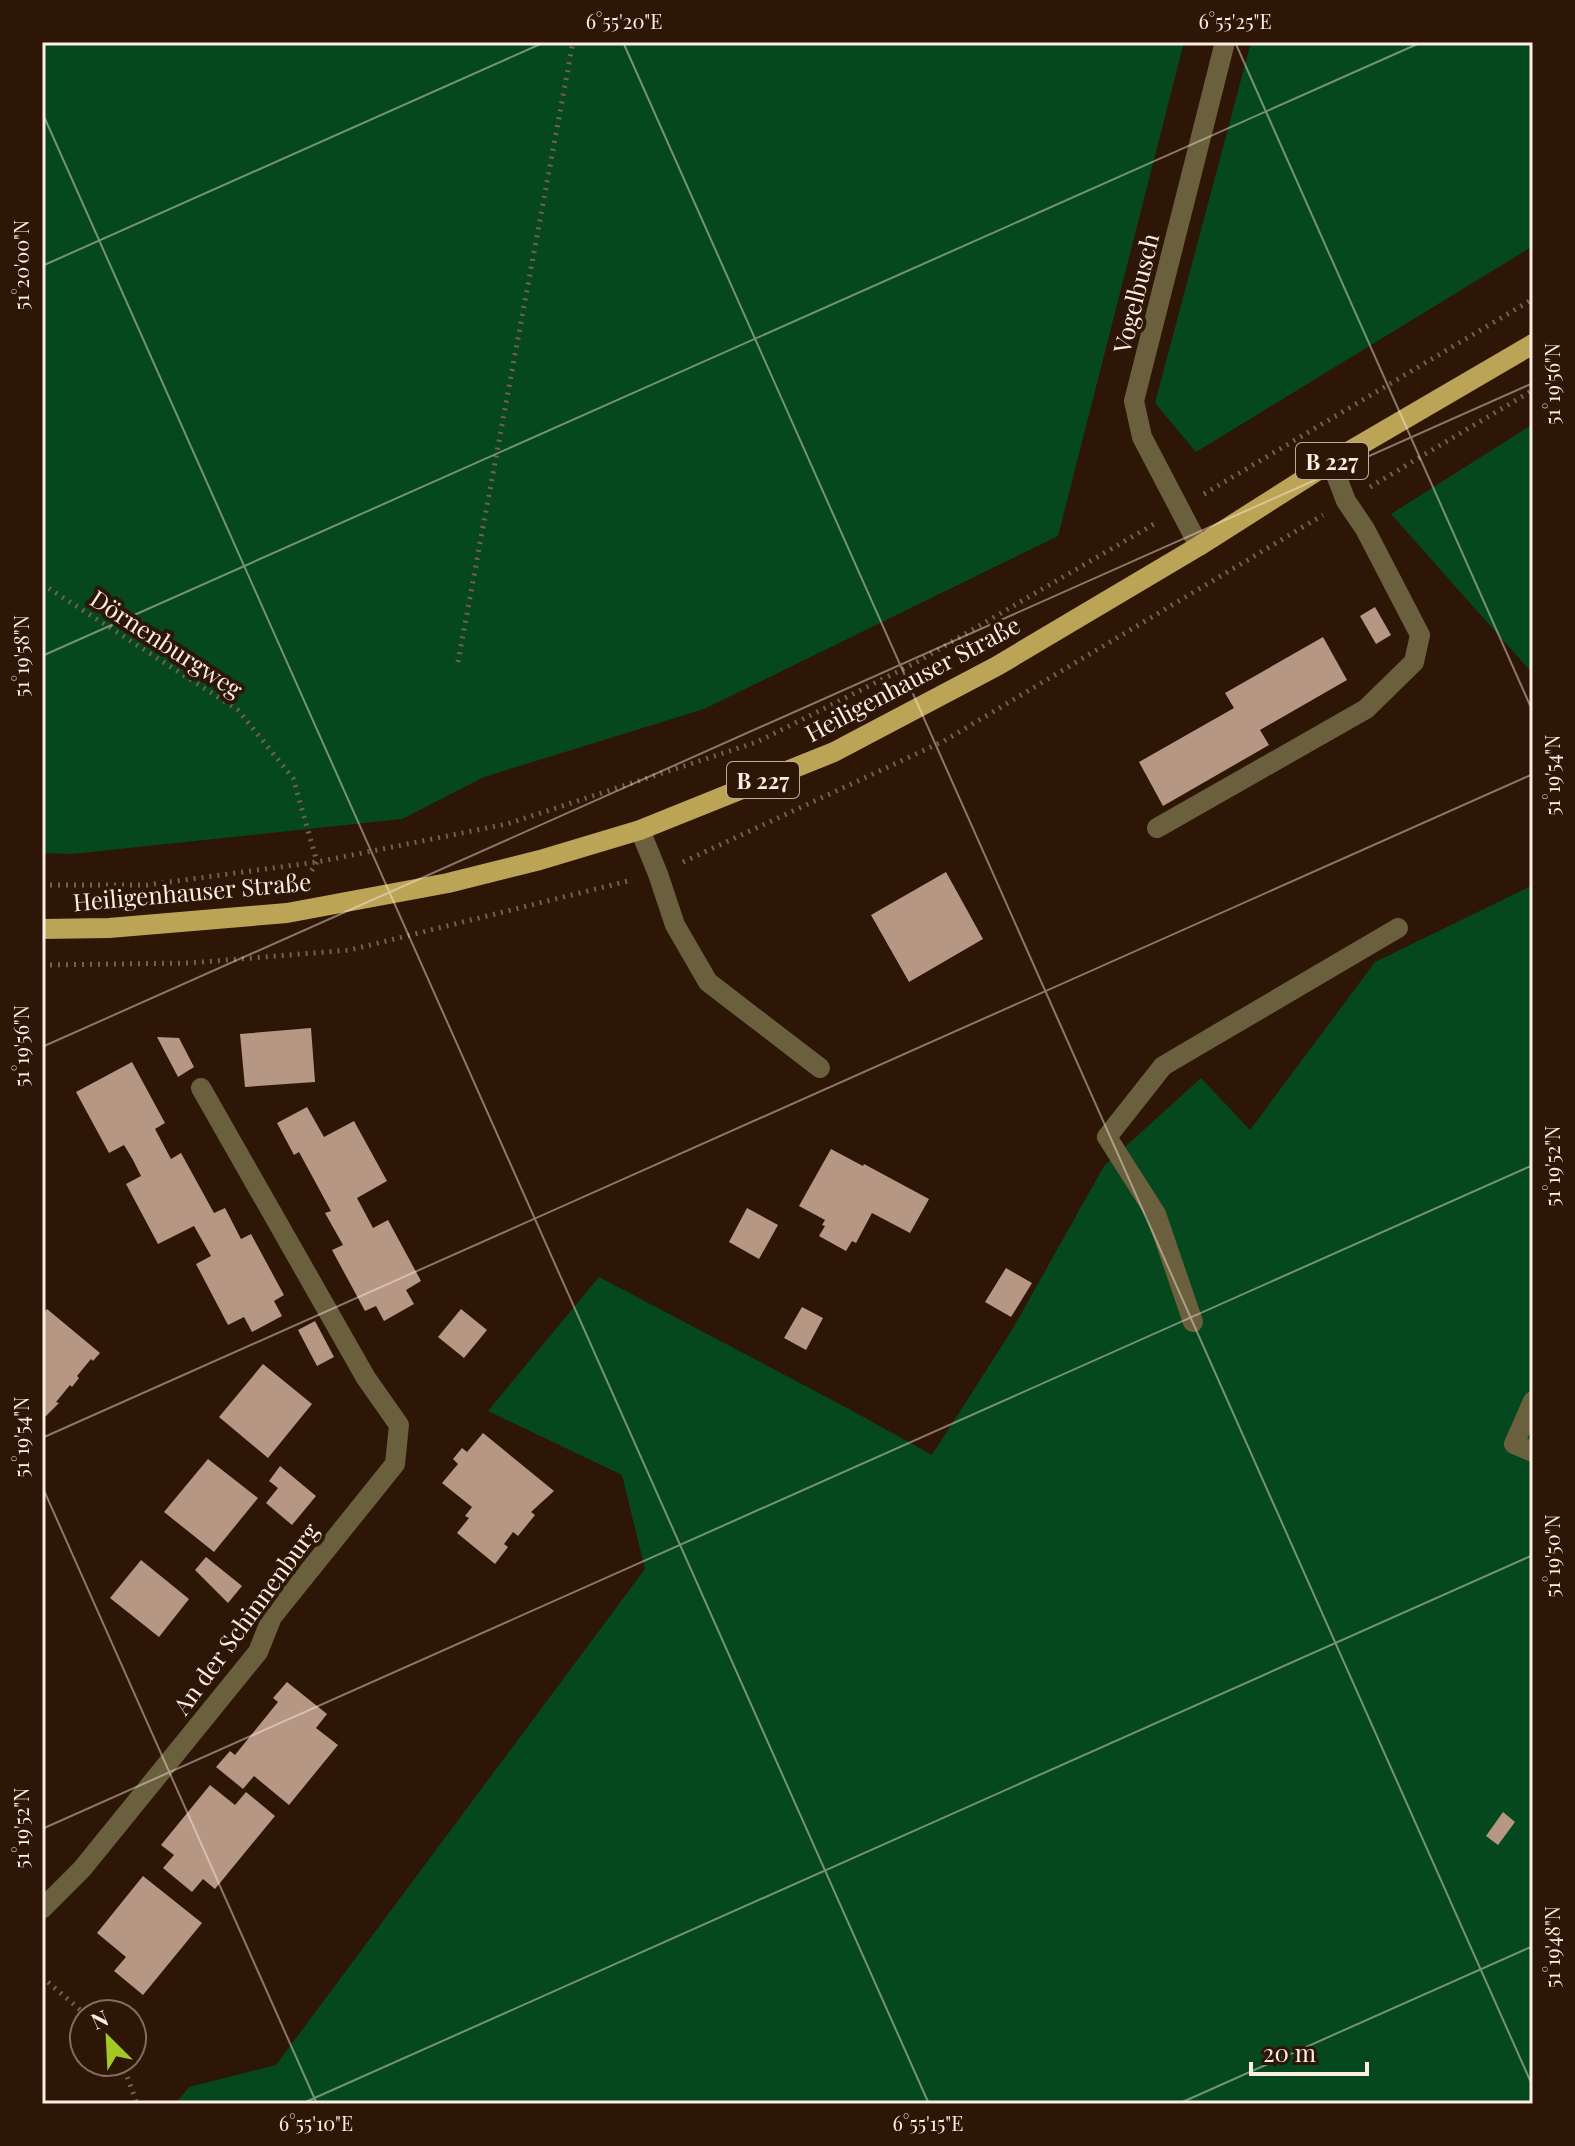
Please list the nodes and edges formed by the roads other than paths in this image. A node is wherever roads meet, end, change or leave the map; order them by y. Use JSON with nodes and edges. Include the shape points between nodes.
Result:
{"nodes":[{"id":1,"x":1225,"y":42,"type":"edge"},
{"id":2,"x":1533,"y":344,"type":"edge"},
{"id":3,"x":1331,"y":462,"type":"junction"},
{"id":4,"x":1199,"y":546,"type":"junction"},
{"id":5,"x":1157,"y":828,"type":"dead end"},
{"id":6,"x":640,"y":830,"type":"junction"},
{"id":7,"x":1398,"y":928,"type":"dead end"},
{"id":8,"x":42,"y":929,"type":"edge"},
{"id":9,"x":820,"y":1068,"type":"dead end"},
{"id":10,"x":201,"y":1088,"type":"dead end"},
{"id":11,"x":1193,"y":1322,"type":"dead end"},
{"id":12,"x":1533,"y":1401,"type":"edge"},
{"id":13,"x":1533,"y":1452,"type":"edge"},
{"id":14,"x":42,"y":1909,"type":"edge"}],
"edges":[{"from":1,"to":4,"type":"street","name":"Vogelbusch","via":[[1134,401],[1142,437]]},
{"from":2,"to":3,"type":"main road","name":"Heiligenhauser Straße","number":"B 227"},
{"from":3,"to":4,"type":"main road","name":"Heiligenhauser Straße","number":"B 227"},
{"from":3,"to":5,"type":"street","via":[[1346,501],[1420,635],[1414,662],[1366,709]]},
{"from":4,"to":6,"type":"main road","name":"Heiligenhauser Straße","number":"B 227","via":[[997,666],[834,752]]},
{"from":6,"to":8,"type":"main road","name":"Heiligenhauser Straße","number":"B 227","via":[[448,883],[287,913]]},
{"from":6,"to":9,"type":"street","via":[[675,925],[708,982]]},
{"from":7,"to":11,"type":"street","via":[[1163,1066],[1107,1137],[1156,1214]]},
{"from":10,"to":14,"type":"street","name":"An der Schinnenburg","via":[[366,1378],[399,1425],[395,1464],[272,1617],[258,1652],[82,1869]]},
{"from":12,"to":13,"type":"street","via":[[1514,1444]]}]}
